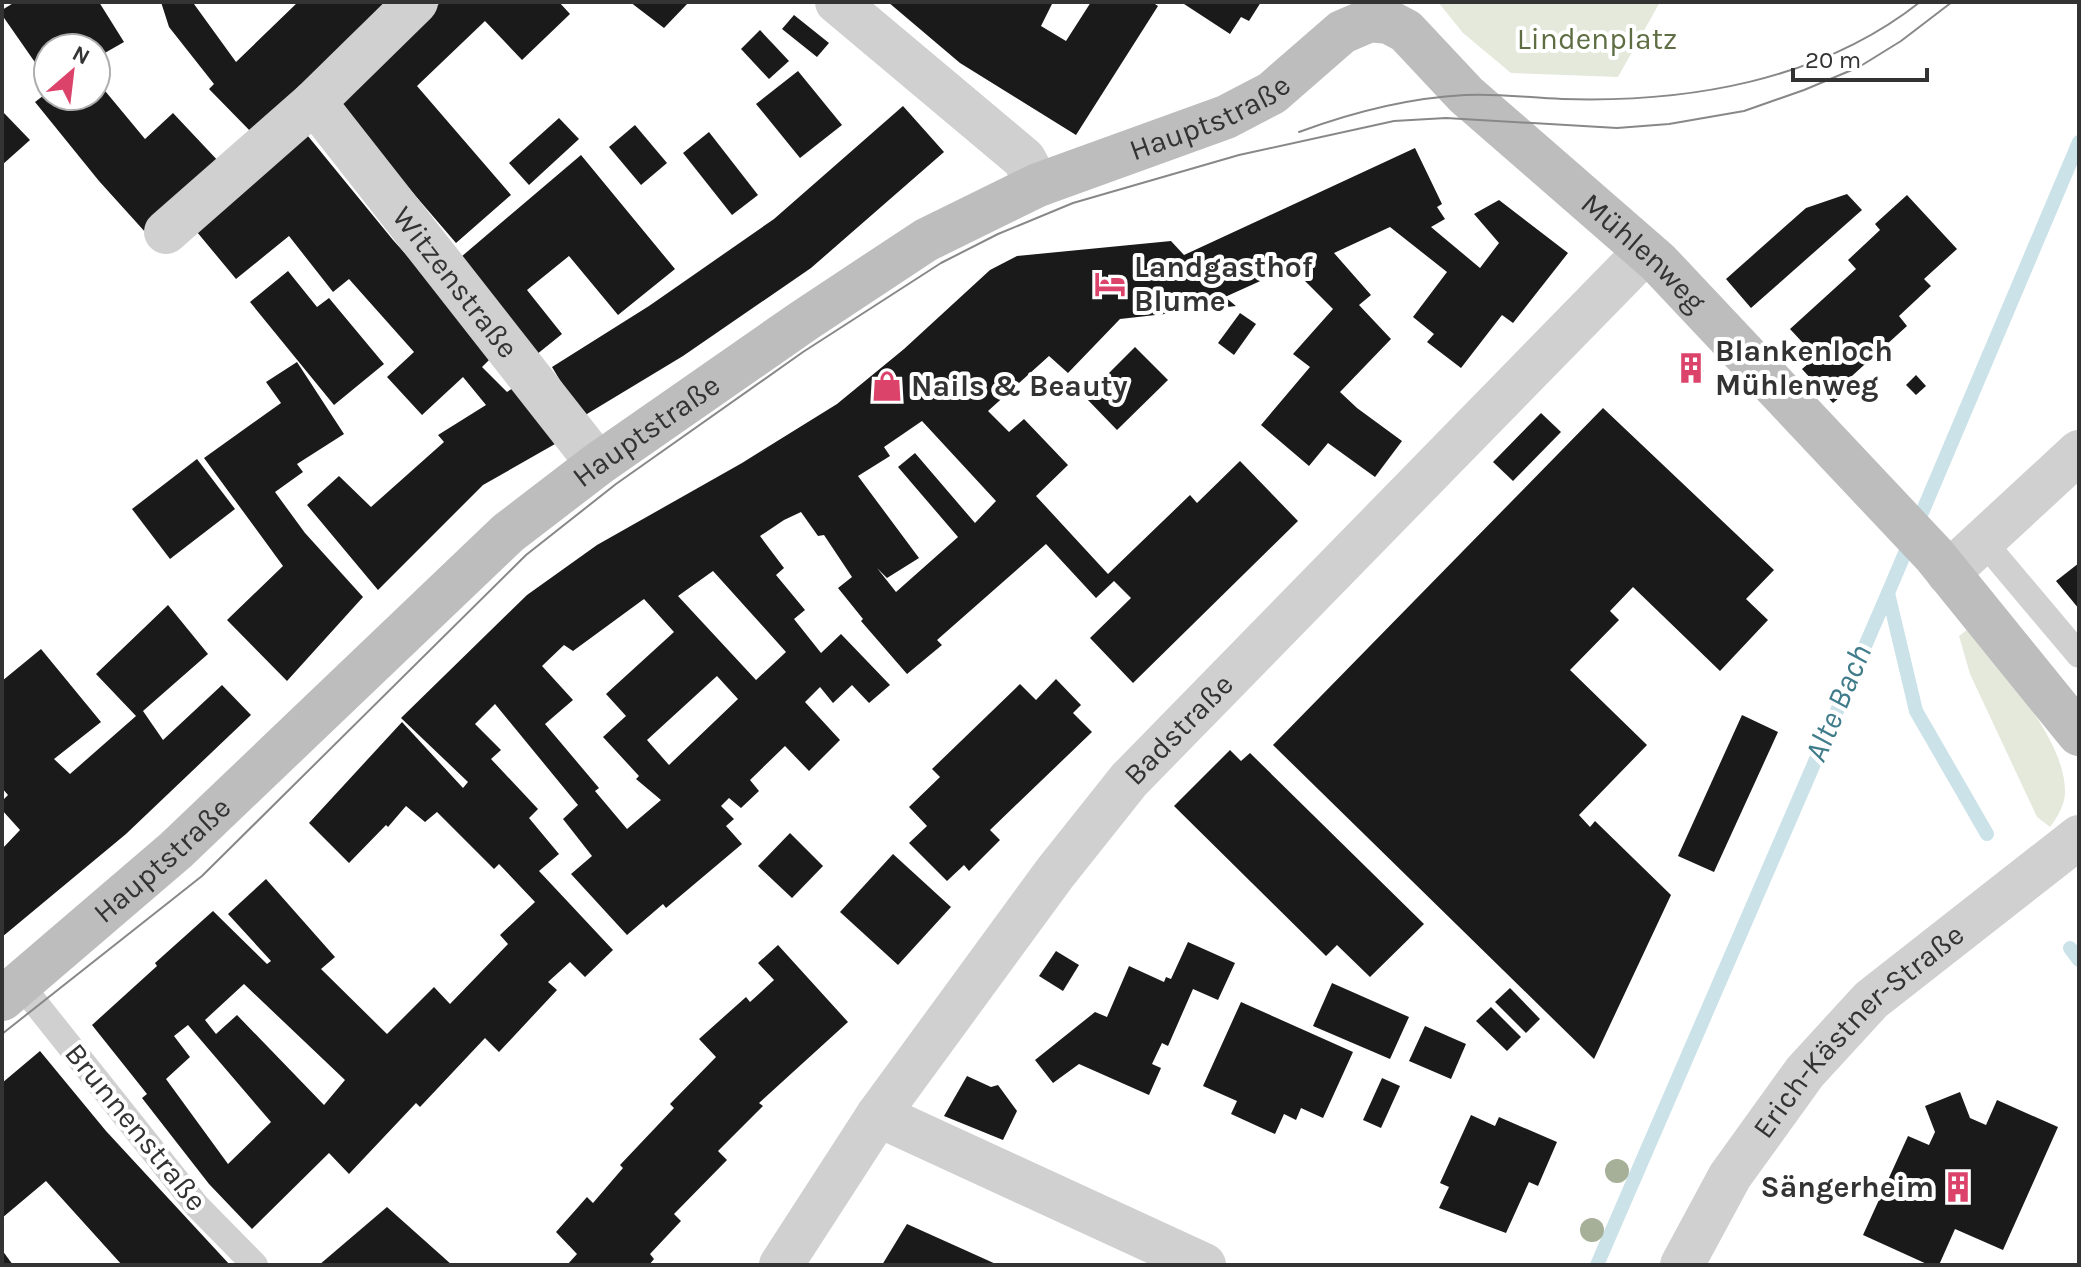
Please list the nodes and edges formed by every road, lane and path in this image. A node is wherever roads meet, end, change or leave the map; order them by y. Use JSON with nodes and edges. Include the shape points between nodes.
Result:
{"nodes":[{"id":1,"x":416,"y":2,"type":"edge"},
{"id":2,"x":837,"y":2,"type":"edge"},
{"id":3,"x":1375,"y":11,"type":"edge"},
{"id":4,"x":314,"y":102,"type":"junction"},
{"id":5,"x":1038,"y":185,"type":"junction"},
{"id":6,"x":166,"y":232,"type":"dead end"},
{"id":7,"x":1645,"y":252,"type":"junction"},
{"id":8,"x":2079,"y":452,"type":"edge"},
{"id":9,"x":598,"y":464,"type":"junction"},
{"id":10,"x":1983,"y":541,"type":"junction"},
{"id":11,"x":1941,"y":564,"type":"junction"},
{"id":12,"x":2079,"y":655,"type":"edge"},
{"id":13,"x":2079,"y":734,"type":"edge"},
{"id":14,"x":2079,"y":837,"type":"edge"},
{"id":15,"x":12,"y":992,"type":"edge"},
{"id":16,"x":878,"y":1115,"type":"junction"},
{"id":17,"x":255,"y":1265,"type":"edge"},
{"id":18,"x":781,"y":1265,"type":"edge"},
{"id":19,"x":1204,"y":1265,"type":"edge"},
{"id":20,"x":1682,"y":1265,"type":"edge"}],
"edges":[{"from":1,"to":4,"type":"street"},
{"from":2,"to":5,"type":"street","via":[[1024,159]]},
{"from":3,"to":5,"type":"street","name":"Hauptstraße","via":[[1342,32],[1272,93],[1226,117]]},
{"from":3,"to":7,"type":"street","name":"Mühlenweg","via":[[1406,31],[1466,95]]},
{"from":4,"to":6,"type":"street"},
{"from":4,"to":9,"type":"street","name":"Witzenstraße"},
{"from":5,"to":9,"type":"street","name":"Hauptstraße","via":[[926,240]]},
{"from":7,"to":11,"type":"street","name":"Mühlenweg"},
{"from":7,"to":16,"type":"street","name":"Badstraße","via":[[1129,780]]},
{"from":8,"to":10,"type":"street"},
{"from":9,"to":15,"type":"street","name":"Hauptstraße","via":[[508,533],[187,840]]},
{"from":10,"to":11,"type":"street"},
{"from":10,"to":12,"type":"lane"},
{"from":11,"to":13,"type":"street","name":"Mühlenweg"},
{"from":14,"to":20,"type":"street","name":"Erich-Kästner-Straße","via":[[1852,1020],[1805,1072],[1730,1176]]},
{"from":15,"to":17,"type":"lane","name":"Brunnenstraße","via":[[197,1206]]},
{"from":16,"to":18,"type":"street","name":"Badstraße"},
{"from":16,"to":19,"type":"street"}]}
